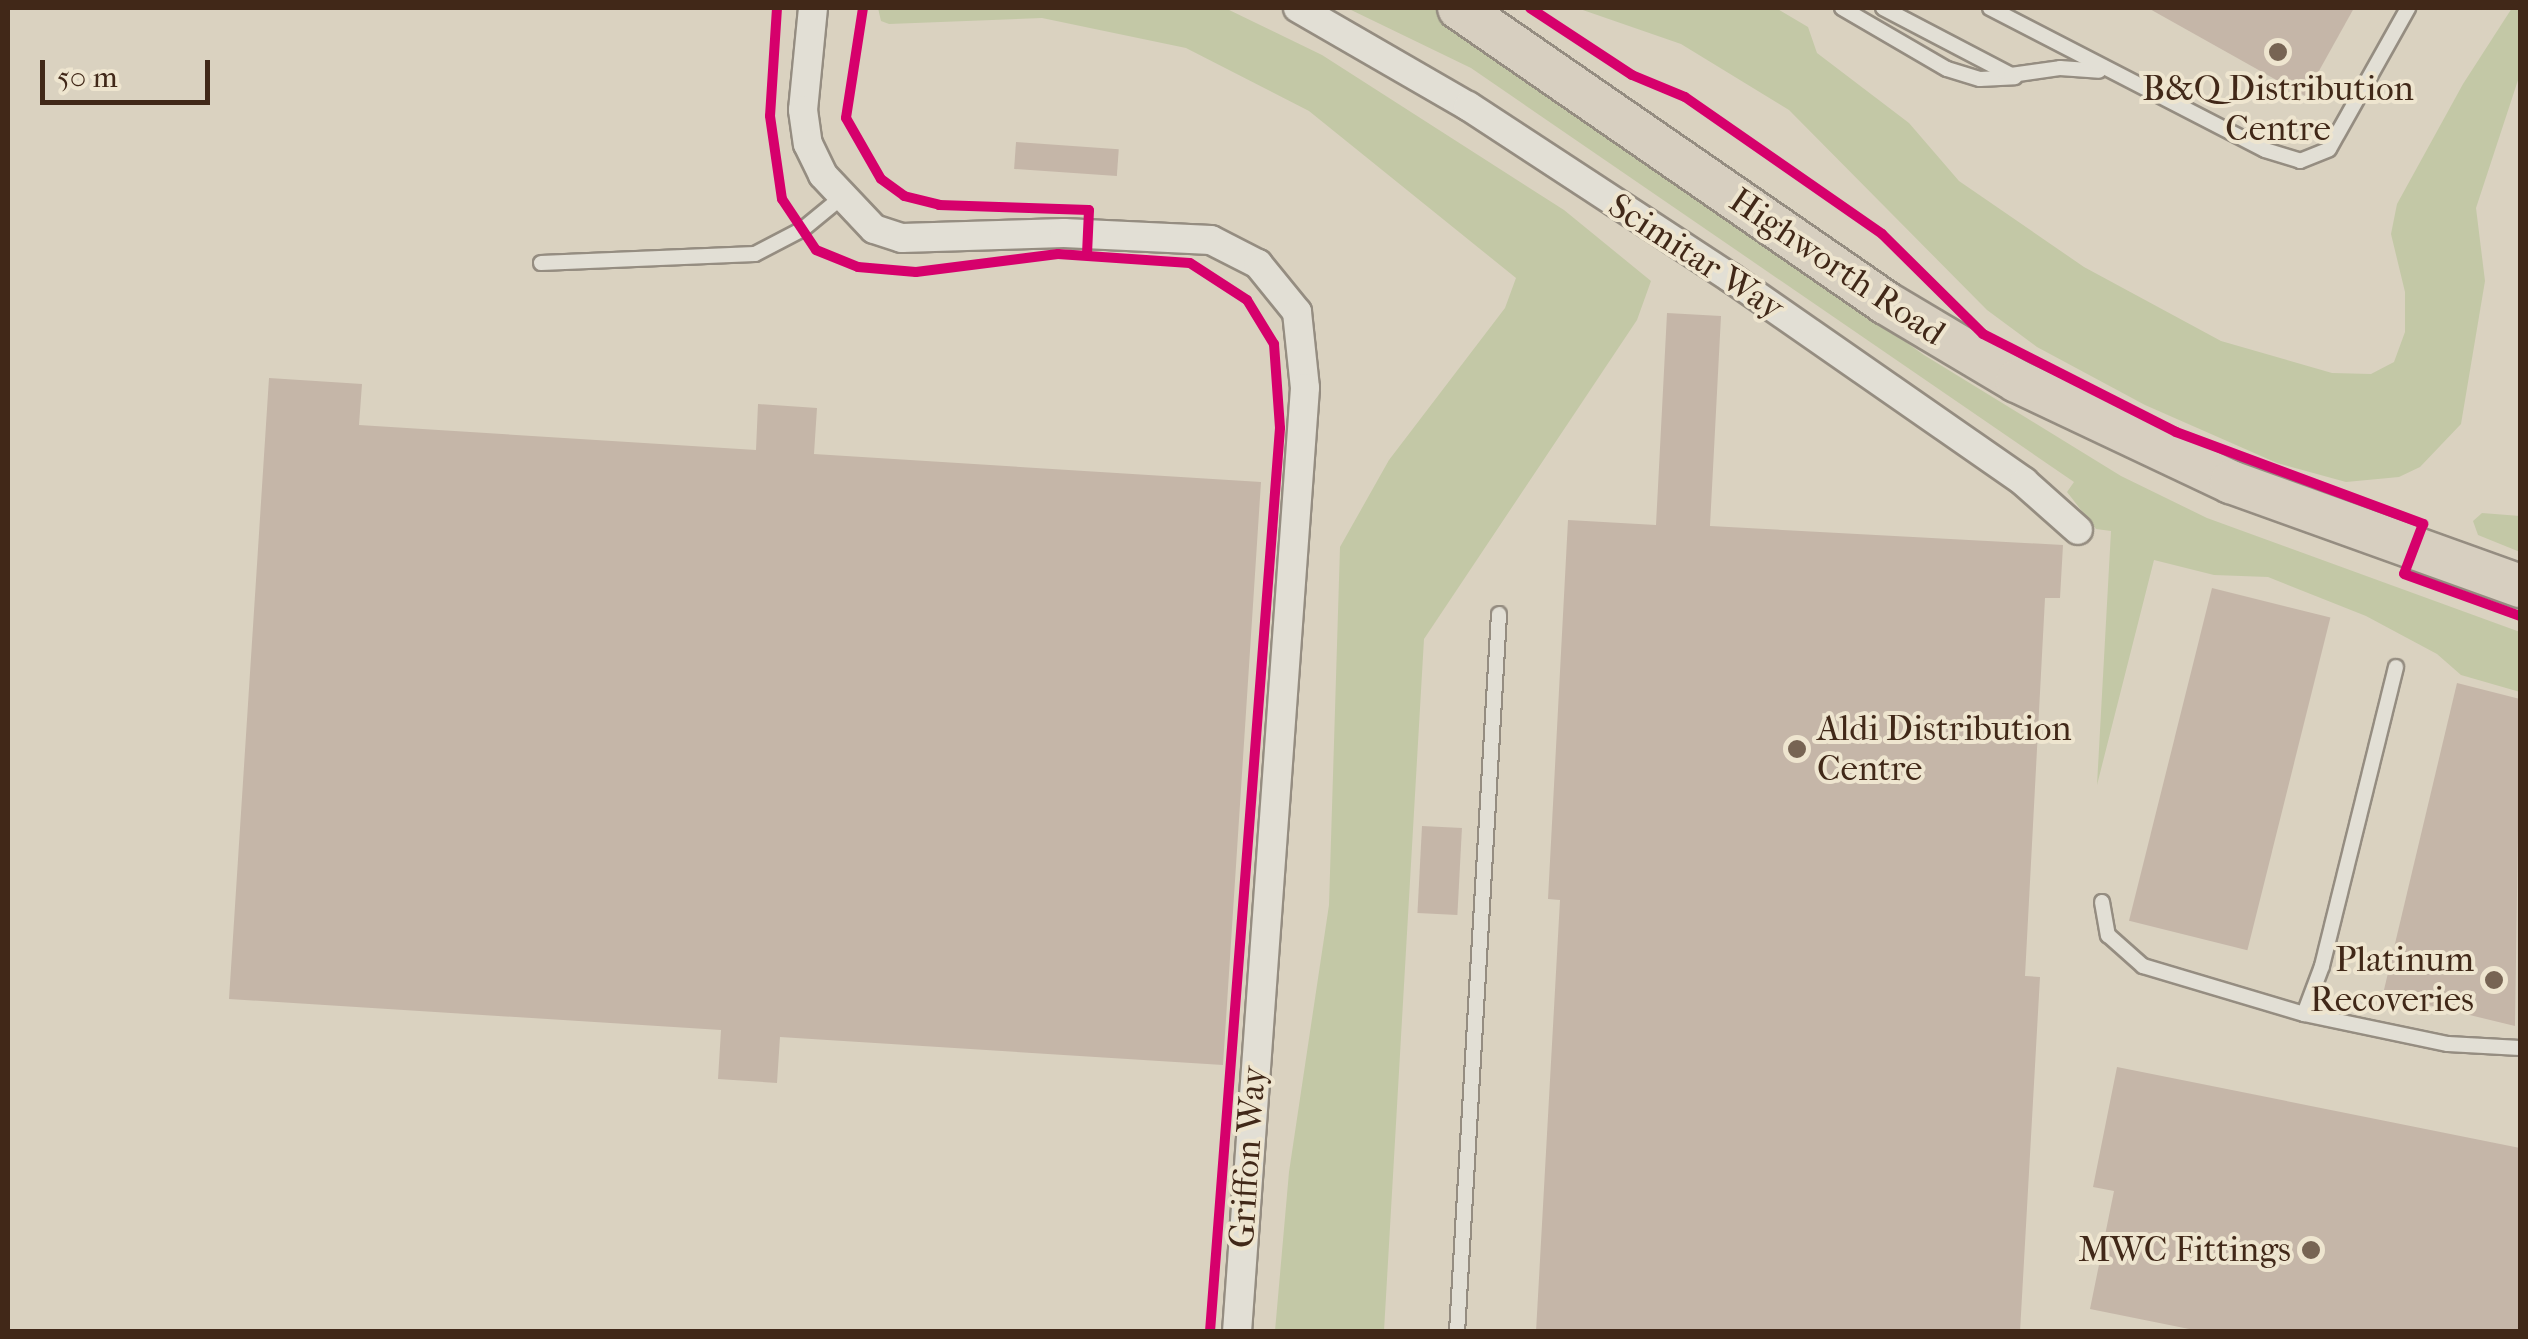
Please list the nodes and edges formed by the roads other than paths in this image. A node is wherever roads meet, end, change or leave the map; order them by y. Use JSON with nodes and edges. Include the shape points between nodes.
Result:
{"nodes":[{"id":1,"x":830,"y":8,"type":"edge"},
{"id":2,"x":1298,"y":8,"type":"edge"},
{"id":3,"x":1459,"y":8,"type":"edge"},
{"id":4,"x":1842,"y":8,"type":"edge"},
{"id":5,"x":1882,"y":8,"type":"edge"},
{"id":6,"x":1990,"y":8,"type":"edge"},
{"id":7,"x":2408,"y":8,"type":"edge"},
{"id":8,"x":812,"y":20,"type":"edge"},
{"id":9,"x":2110,"y":74,"type":"junction"},
{"id":10,"x":2021,"y":76,"type":"junction"},
{"id":11,"x":849,"y":203,"type":"junction"},
{"id":12,"x":541,"y":262,"type":"dead end"},
{"id":13,"x":2078,"y":530,"type":"dead end"},
{"id":14,"x":2520,"y":586,"type":"edge"},
{"id":15,"x":1499,"y":614,"type":"dead end"},
{"id":16,"x":2396,"y":667,"type":"dead end"},
{"id":17,"x":2102,"y":902,"type":"dead end"},
{"id":18,"x":2304,"y":1014,"type":"junction"},
{"id":19,"x":2520,"y":1048,"type":"edge"},
{"id":20,"x":1237,"y":1332,"type":"edge"},
{"id":21,"x":1457,"y":1332,"type":"edge"}],
"edges":[{"from":1,"to":8,"type":"street"},
{"from":2,"to":13,"type":"street","name":"Scimitar Way","via":[[1468,106],[1731,278],[2024,482]]},
{"from":3,"to":14,"type":"main road","name":"Highworth Road","via":[[1886,303],[2017,381],[2231,482]]},
{"from":4,"to":10,"type":"lane","via":[[1946,69],[1980,79]]},
{"from":5,"to":10,"type":"lane"},
{"from":6,"to":9,"type":"lane"},
{"from":7,"to":9,"type":"lane","via":[[2336,138],[2312,159],[2285,159]]},
{"from":8,"to":11,"type":"street","via":[[805,130],[814,162]]},
{"from":9,"to":10,"type":"lane","via":[[2060,68]]},
{"from":11,"to":12,"type":"lane","via":[[754,254]]},
{"from":11,"to":20,"type":"street","name":"Griffon Way","via":[[921,233],[1211,240],[1258,264],[1296,312],[1305,388]]},
{"from":15,"to":21,"type":"lane"},
{"from":16,"to":18,"type":"lane","via":[[2322,966]]},
{"from":17,"to":18,"type":"lane","via":[[2108,935],[2143,966]]},
{"from":18,"to":19,"type":"lane","via":[[2448,1044]]}]}
